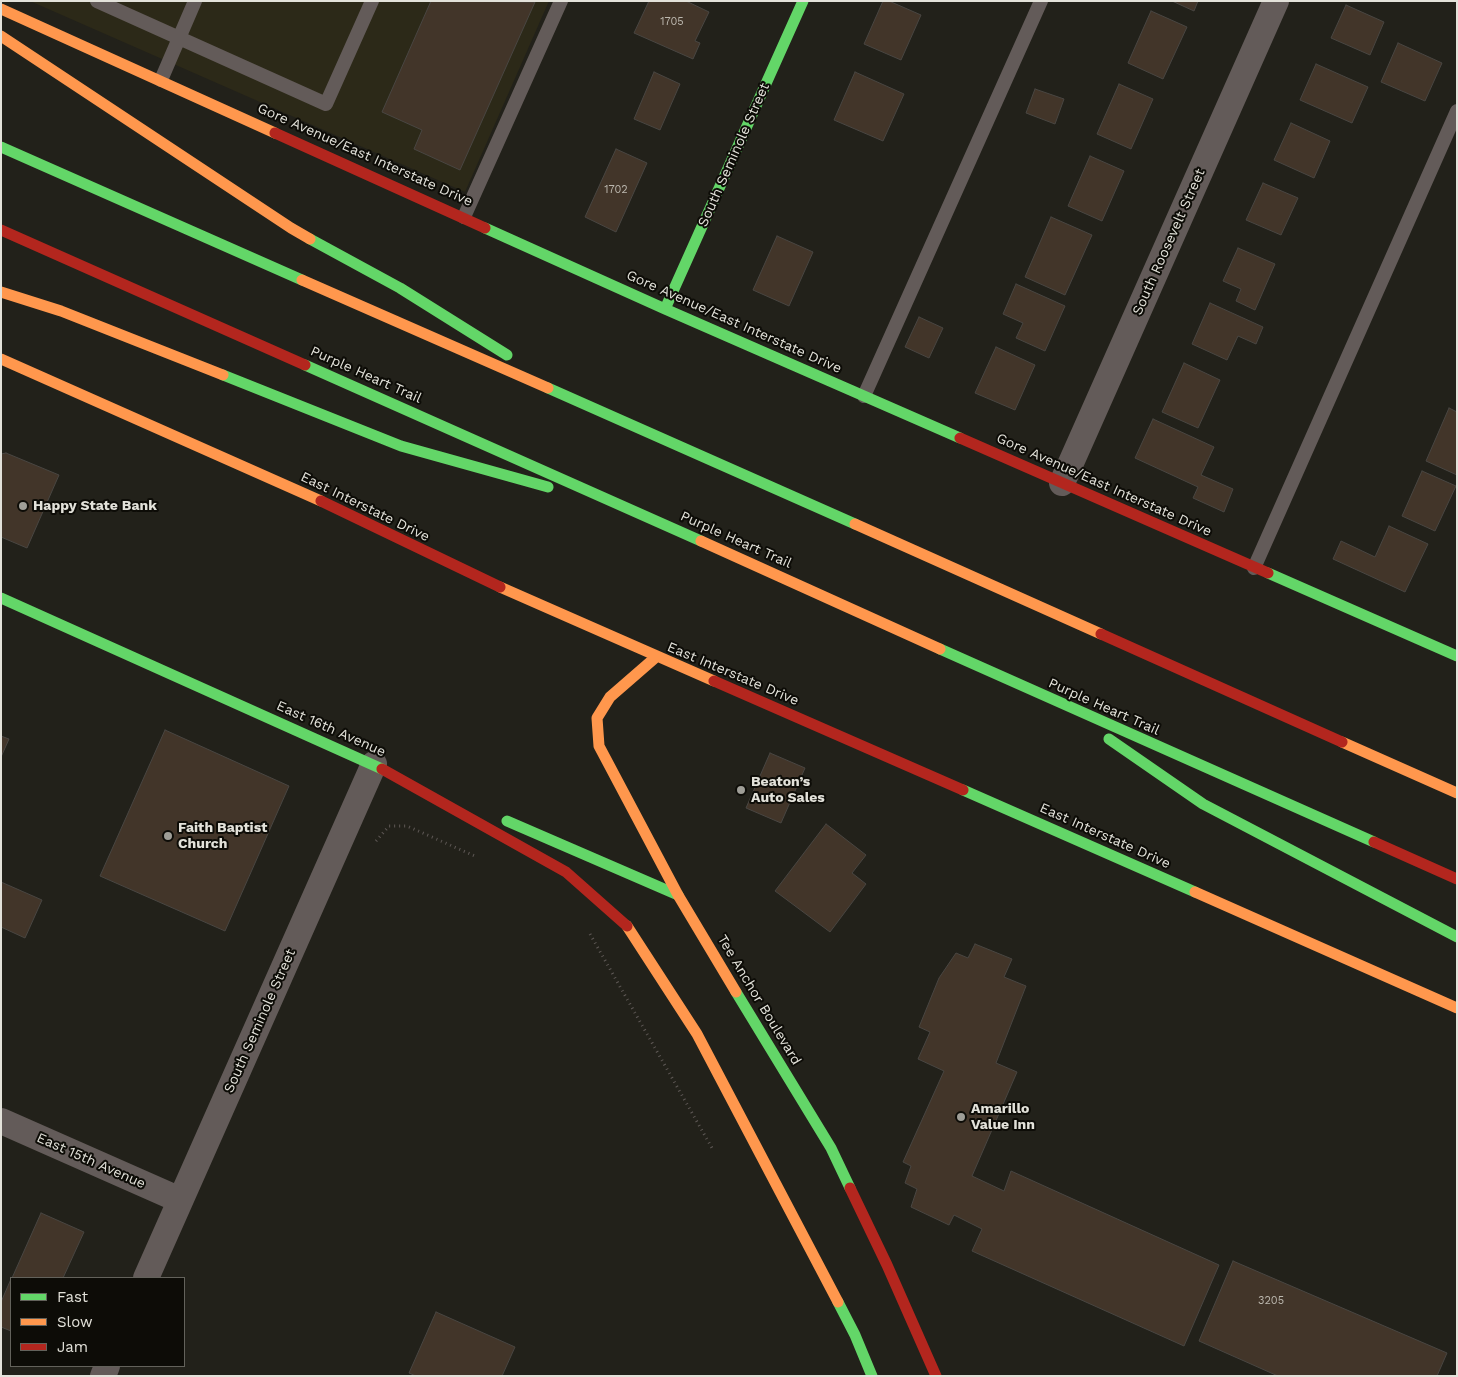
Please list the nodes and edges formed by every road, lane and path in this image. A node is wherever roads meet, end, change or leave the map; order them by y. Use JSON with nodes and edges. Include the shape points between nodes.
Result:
{"nodes":[{"id":1,"x":97,"y":1,"type":"edge"},
{"id":2,"x":195,"y":1,"type":"edge"},
{"id":3,"x":372,"y":1,"type":"edge"},
{"id":4,"x":561,"y":1,"type":"edge"},
{"id":5,"x":803,"y":1,"type":"edge"},
{"id":6,"x":1041,"y":1,"type":"edge"},
{"id":7,"x":1276,"y":1,"type":"edge"},
{"id":8,"x":1,"y":9,"type":"edge"},
{"id":9,"x":1,"y":36,"type":"edge"},
{"id":10,"x":179,"y":38,"type":"junction"},
{"id":11,"x":160,"y":80,"type":"junction"},
{"id":12,"x":1457,"y":110,"type":"edge"},
{"id":13,"x":1,"y":147,"type":"edge"},
{"id":14,"x":464,"y":217,"type":"junction"},
{"id":15,"x":1,"y":230,"type":"edge"},
{"id":16,"x":1,"y":292,"type":"edge"},
{"id":17,"x":666,"y":308,"type":"junction"},
{"id":18,"x":1,"y":359,"type":"edge"},
{"id":19,"x":864,"y":396,"type":"junction"},
{"id":20,"x":591,"y":408,"type":"junction"},
{"id":21,"x":1062,"y":483,"type":"junction"},
{"id":22,"x":640,"y":513,"type":"junction"},
{"id":23,"x":1254,"y":568,"type":"junction"},
{"id":24,"x":1,"y":598,"type":"edge"},
{"id":25,"x":1456,"y":654,"type":"edge"},
{"id":26,"x":656,"y":657,"type":"junction"},
{"id":27,"x":1052,"y":700,"type":"junction"},
{"id":28,"x":1380,"y":759,"type":"junction"},
{"id":29,"x":374,"y":764,"type":"junction"},
{"id":30,"x":1438,"y":772,"type":"dead end"},
{"id":31,"x":1457,"y":793,"type":"edge"},
{"id":32,"x":472,"y":806,"type":"dead end"},
{"id":33,"x":499,"y":818,"type":"dead end"},
{"id":34,"x":376,"y":841,"type":"dead end"},
{"id":35,"x":479,"y":858,"type":"dead end"},
{"id":36,"x":1457,"y":879,"type":"edge"},
{"id":37,"x":678,"y":895,"type":"junction"},
{"id":38,"x":588,"y":930,"type":"dead end"},
{"id":39,"x":1457,"y":937,"type":"edge"},
{"id":40,"x":1457,"y":1008,"type":"edge"},
{"id":41,"x":1,"y":1121,"type":"edge"},
{"id":42,"x":712,"y":1148,"type":"dead end"},
{"id":43,"x":180,"y":1200,"type":"junction"},
{"id":44,"x":146,"y":1277,"type":"edge"},
{"id":45,"x":872,"y":1376,"type":"edge"},
{"id":46,"x":936,"y":1376,"type":"edge"}],
"edges":[{"from":1,"to":10,"type":"lane"},
{"from":2,"to":10,"type":"lane"},
{"from":3,"to":10,"type":"lane","via":[[326,104]]},
{"from":4,"to":14,"type":"lane"},
{"from":5,"to":17,"type":"main road","name":"South Seminole Street"},
{"from":6,"to":19,"type":"lane"},
{"from":7,"to":21,"type":"street","name":"South Roosevelt Street"},
{"from":8,"to":11,"type":"main road","name":"Gore Avenue/East Interstate Drive"},
{"from":9,"to":20,"type":"main road","via":[[291,228],[400,288]]},
{"from":10,"to":11,"type":"lane"},
{"from":11,"to":14,"type":"main road","name":"Gore Avenue/East Interstate Drive"},
{"from":12,"to":23,"type":"lane"},
{"from":13,"to":20,"type":"main road"},
{"from":14,"to":17,"type":"main road","name":"Gore Avenue/East Interstate Drive"},
{"from":15,"to":22,"type":"main road","name":"Purple Heart Trail"},
{"from":16,"to":22,"type":"main road","via":[[61,311],[401,446]]},
{"from":17,"to":19,"type":"main road","name":"Gore Avenue/East Interstate Drive"},
{"from":18,"to":26,"type":"main road","name":"East Interstate Drive","via":[[327,504],[476,577]]},
{"from":19,"to":21,"type":"main road","name":"Gore Avenue/East Interstate Drive"},
{"from":20,"to":28,"type":"main road"},
{"from":21,"to":23,"type":"main road","name":"Gore Avenue/East Interstate Drive"},
{"from":22,"to":27,"type":"main road","name":"Purple Heart Trail"},
{"from":23,"to":25,"type":"main road","name":"Gore Avenue/East Interstate Drive"},
{"from":24,"to":29,"type":"main road","name":"East 16th Avenue"},
{"from":26,"to":37,"type":"main road","name":"Tee Anchor Boulevard","via":[[610,697],[597,718],[599,746]]},
{"from":26,"to":40,"type":"main road","name":"East Interstate Drive"},
{"from":27,"to":36,"type":"main road","name":"Purple Heart Trail"},
{"from":27,"to":39,"type":"main road","via":[[1203,804]]},
{"from":28,"to":30,"type":"main road"},
{"from":28,"to":31,"type":"main road"},
{"from":29,"to":32,"type":"main road"},
{"from":29,"to":43,"type":"street","name":"South Seminole Street"},
{"from":29,"to":45,"type":"main road","name":"East 16th Avenue","via":[[566,872],[627,926],[697,1034],[855,1335]]},
{"from":33,"to":37,"type":"main road"},
{"from":34,"to":35,"type":"path","via":[[389,826],[407,826]]},
{"from":37,"to":46,"type":"main road","name":"Tee Anchor Boulevard","via":[[831,1148]]},
{"from":38,"to":42,"type":"path"},
{"from":41,"to":43,"type":"street","name":"East 15th Avenue"},
{"from":43,"to":44,"type":"street","name":"South Seminole Street"}]}
